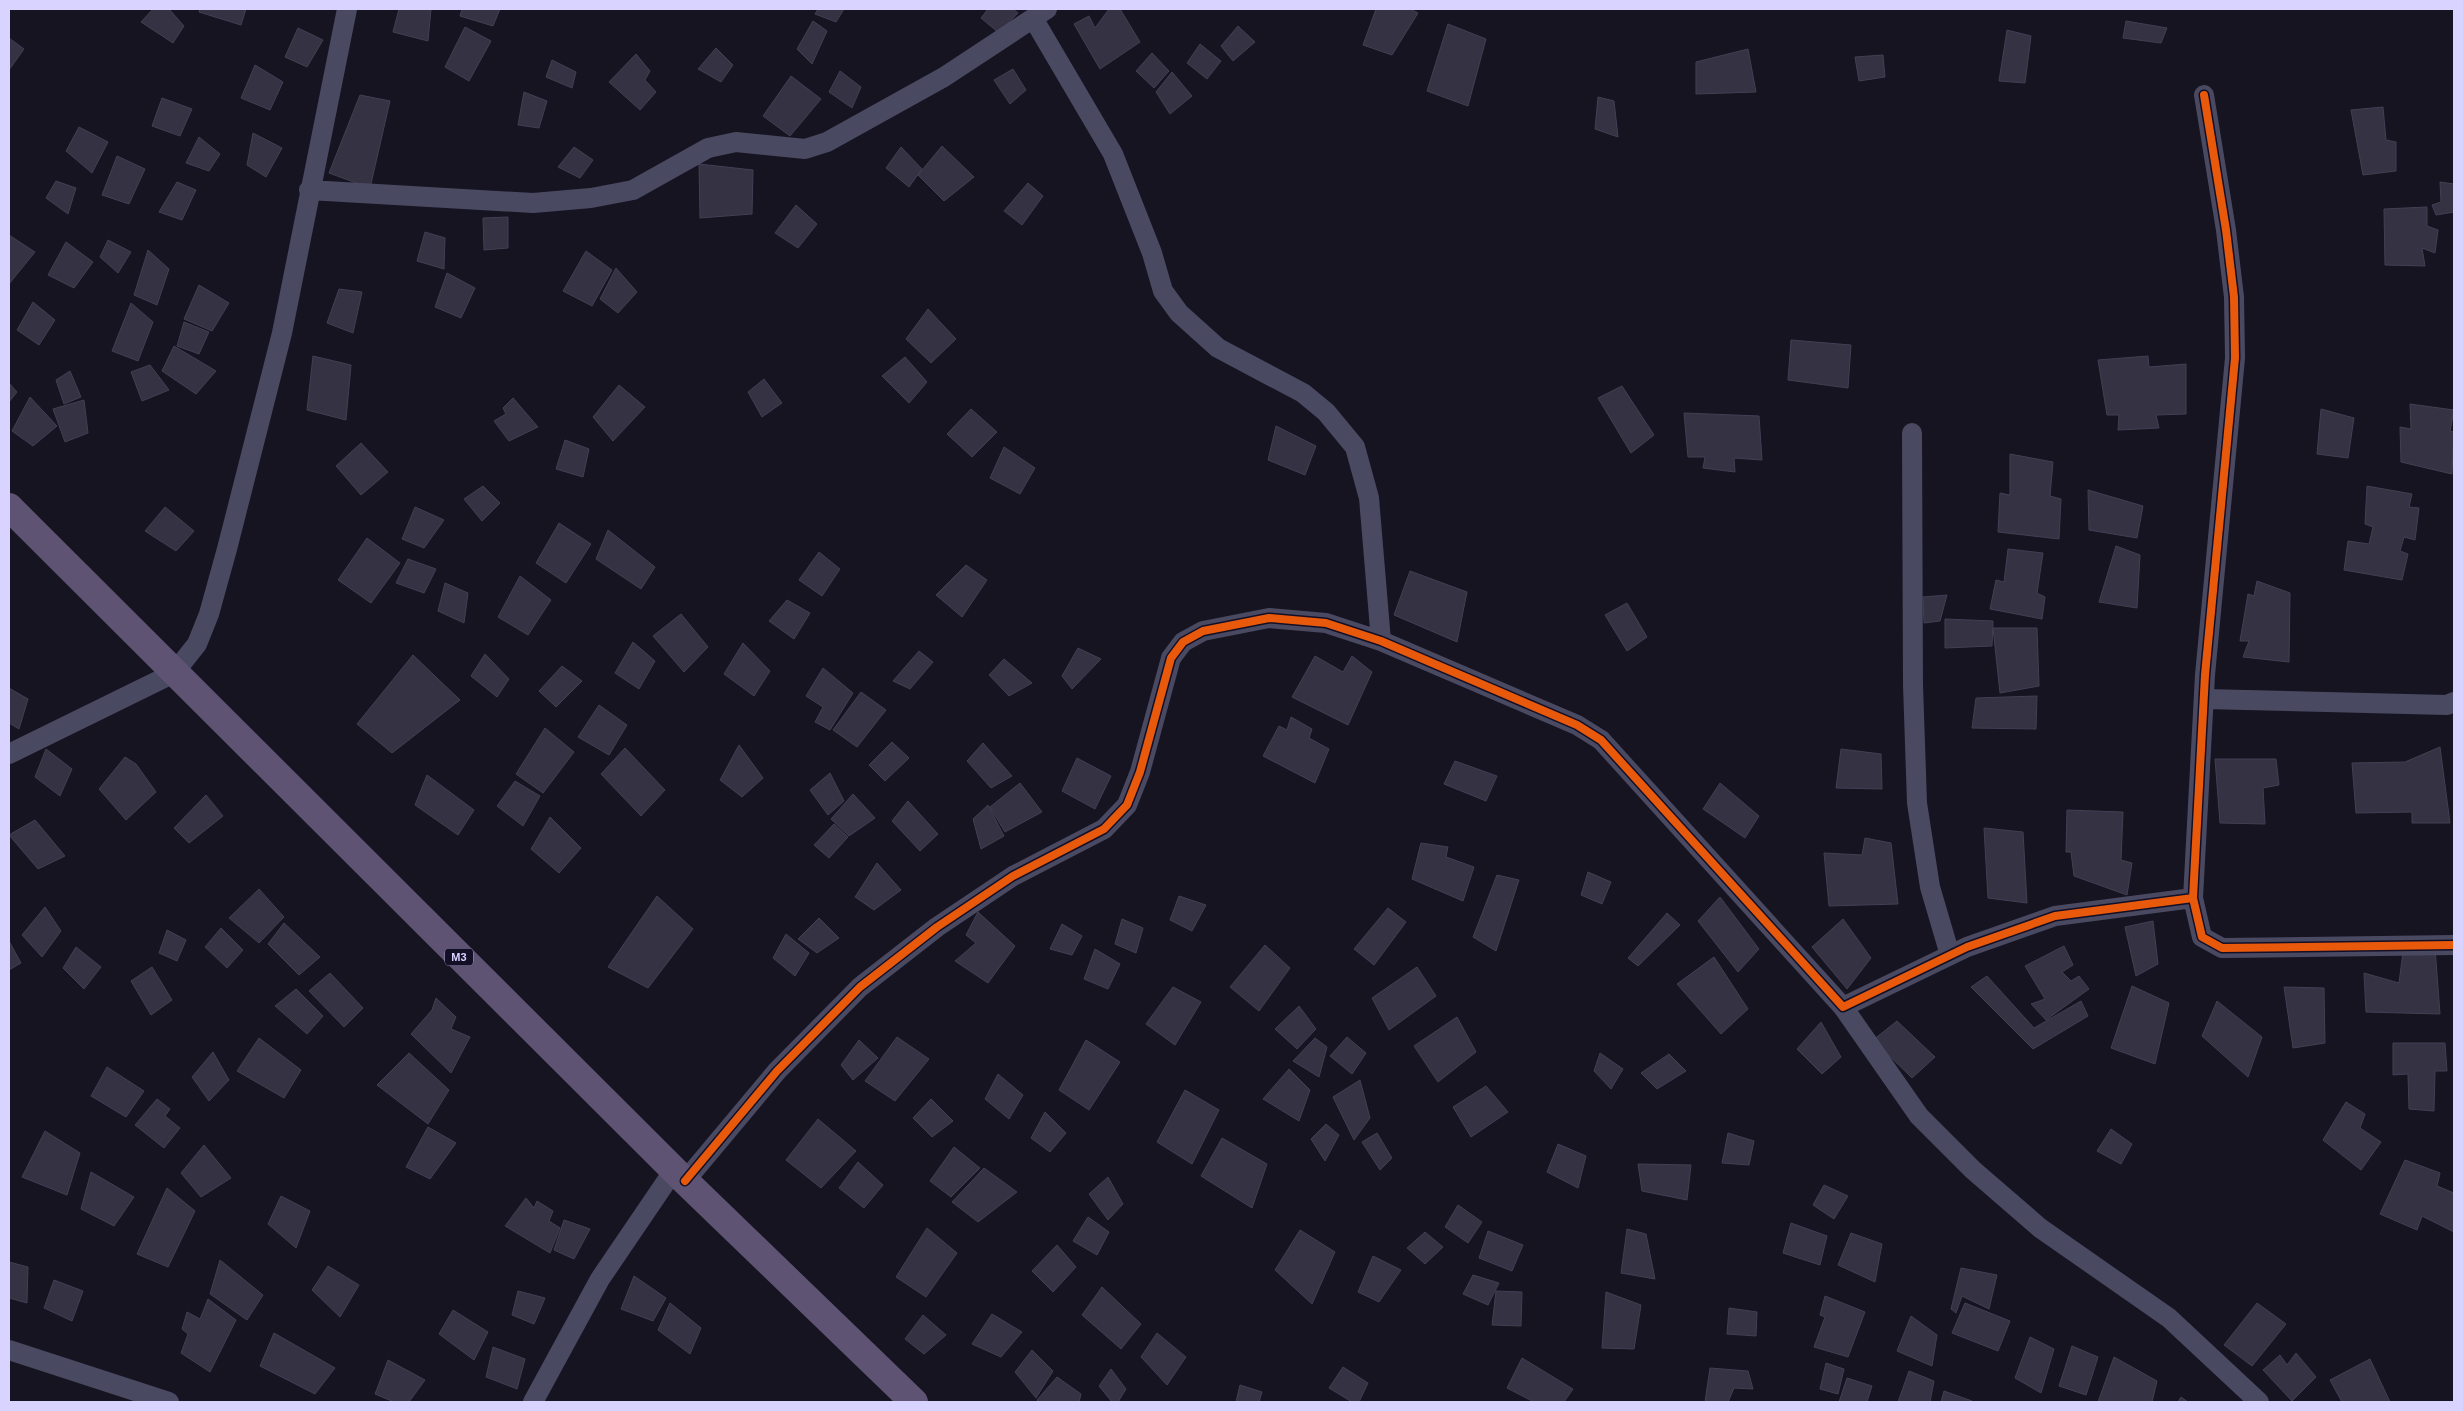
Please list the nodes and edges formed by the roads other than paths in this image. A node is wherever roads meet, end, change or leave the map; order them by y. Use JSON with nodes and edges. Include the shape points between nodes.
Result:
{"nodes":[{"id":1,"x":347,"y":9,"type":"edge"},
{"id":2,"x":1040,"y":13,"type":"edge"},
{"id":3,"x":2204,"y":95,"type":"dead end"},
{"id":4,"x":309,"y":190,"type":"junction"},
{"id":5,"x":1912,"y":433,"type":"dead end"},
{"id":6,"x":9,"y":507,"type":"edge"},
{"id":7,"x":1381,"y":641,"type":"junction"},
{"id":8,"x":174,"y":673,"type":"junction"},
{"id":9,"x":2204,"y":699,"type":"junction"},
{"id":10,"x":2454,"y":702,"type":"edge"},
{"id":11,"x":9,"y":754,"type":"edge"},
{"id":12,"x":2193,"y":898,"type":"junction"},
{"id":13,"x":2454,"y":945,"type":"edge"},
{"id":14,"x":1950,"y":955,"type":"junction"},
{"id":15,"x":1843,"y":1007,"type":"junction"},
{"id":16,"x":679,"y":1175,"type":"junction"},
{"id":17,"x":9,"y":1350,"type":"edge"},
{"id":18,"x":169,"y":1402,"type":"edge"},
{"id":19,"x":533,"y":1402,"type":"edge"},
{"id":20,"x":914,"y":1402,"type":"edge"},
{"id":21,"x":2259,"y":1402,"type":"edge"}],
"edges":[{"from":1,"to":4,"type":"street"},
{"from":2,"to":4,"type":"street","via":[[944,77],[827,142],[805,149],[736,142],[708,148],[633,190],[591,198],[533,203]]},
{"from":2,"to":7,"type":"street","via":[[1113,154],[1152,253],[1163,291],[1179,313],[1218,348],[1303,393],[1326,412],[1355,447],[1369,498]]},
{"from":3,"to":9,"type":"street","via":[[2234,297],[2235,358]]},
{"from":4,"to":8,"type":"street","via":[[282,333],[228,549],[197,644]]},
{"from":5,"to":14,"type":"street","via":[[1917,803],[1930,887]]},
{"from":6,"to":8,"type":"main road","number":"M3"},
{"from":7,"to":15,"type":"street","via":[[1552,713],[1601,740]]},
{"from":7,"to":16,"type":"street","via":[[1326,623],[1269,618],[1203,631],[1183,642],[1171,658],[1140,772],[1127,805],[1104,829],[1013,876],[937,927],[860,986]]},
{"from":8,"to":11,"type":"street"},
{"from":8,"to":16,"type":"main road","number":"M3"},
{"from":9,"to":10,"type":"street","via":[[2447,705]]},
{"from":9,"to":12,"type":"street"},
{"from":12,"to":13,"type":"street","via":[[2202,937],[2222,948]]},
{"from":12,"to":14,"type":"street","via":[[2055,916]]},
{"from":14,"to":15,"type":"street"},
{"from":15,"to":21,"type":"street","via":[[1918,1116],[1972,1170],[2040,1228],[2169,1318]]},
{"from":16,"to":19,"type":"street","via":[[600,1278]]},
{"from":16,"to":20,"type":"main road","number":"M3"},
{"from":17,"to":18,"type":"street"}]}
